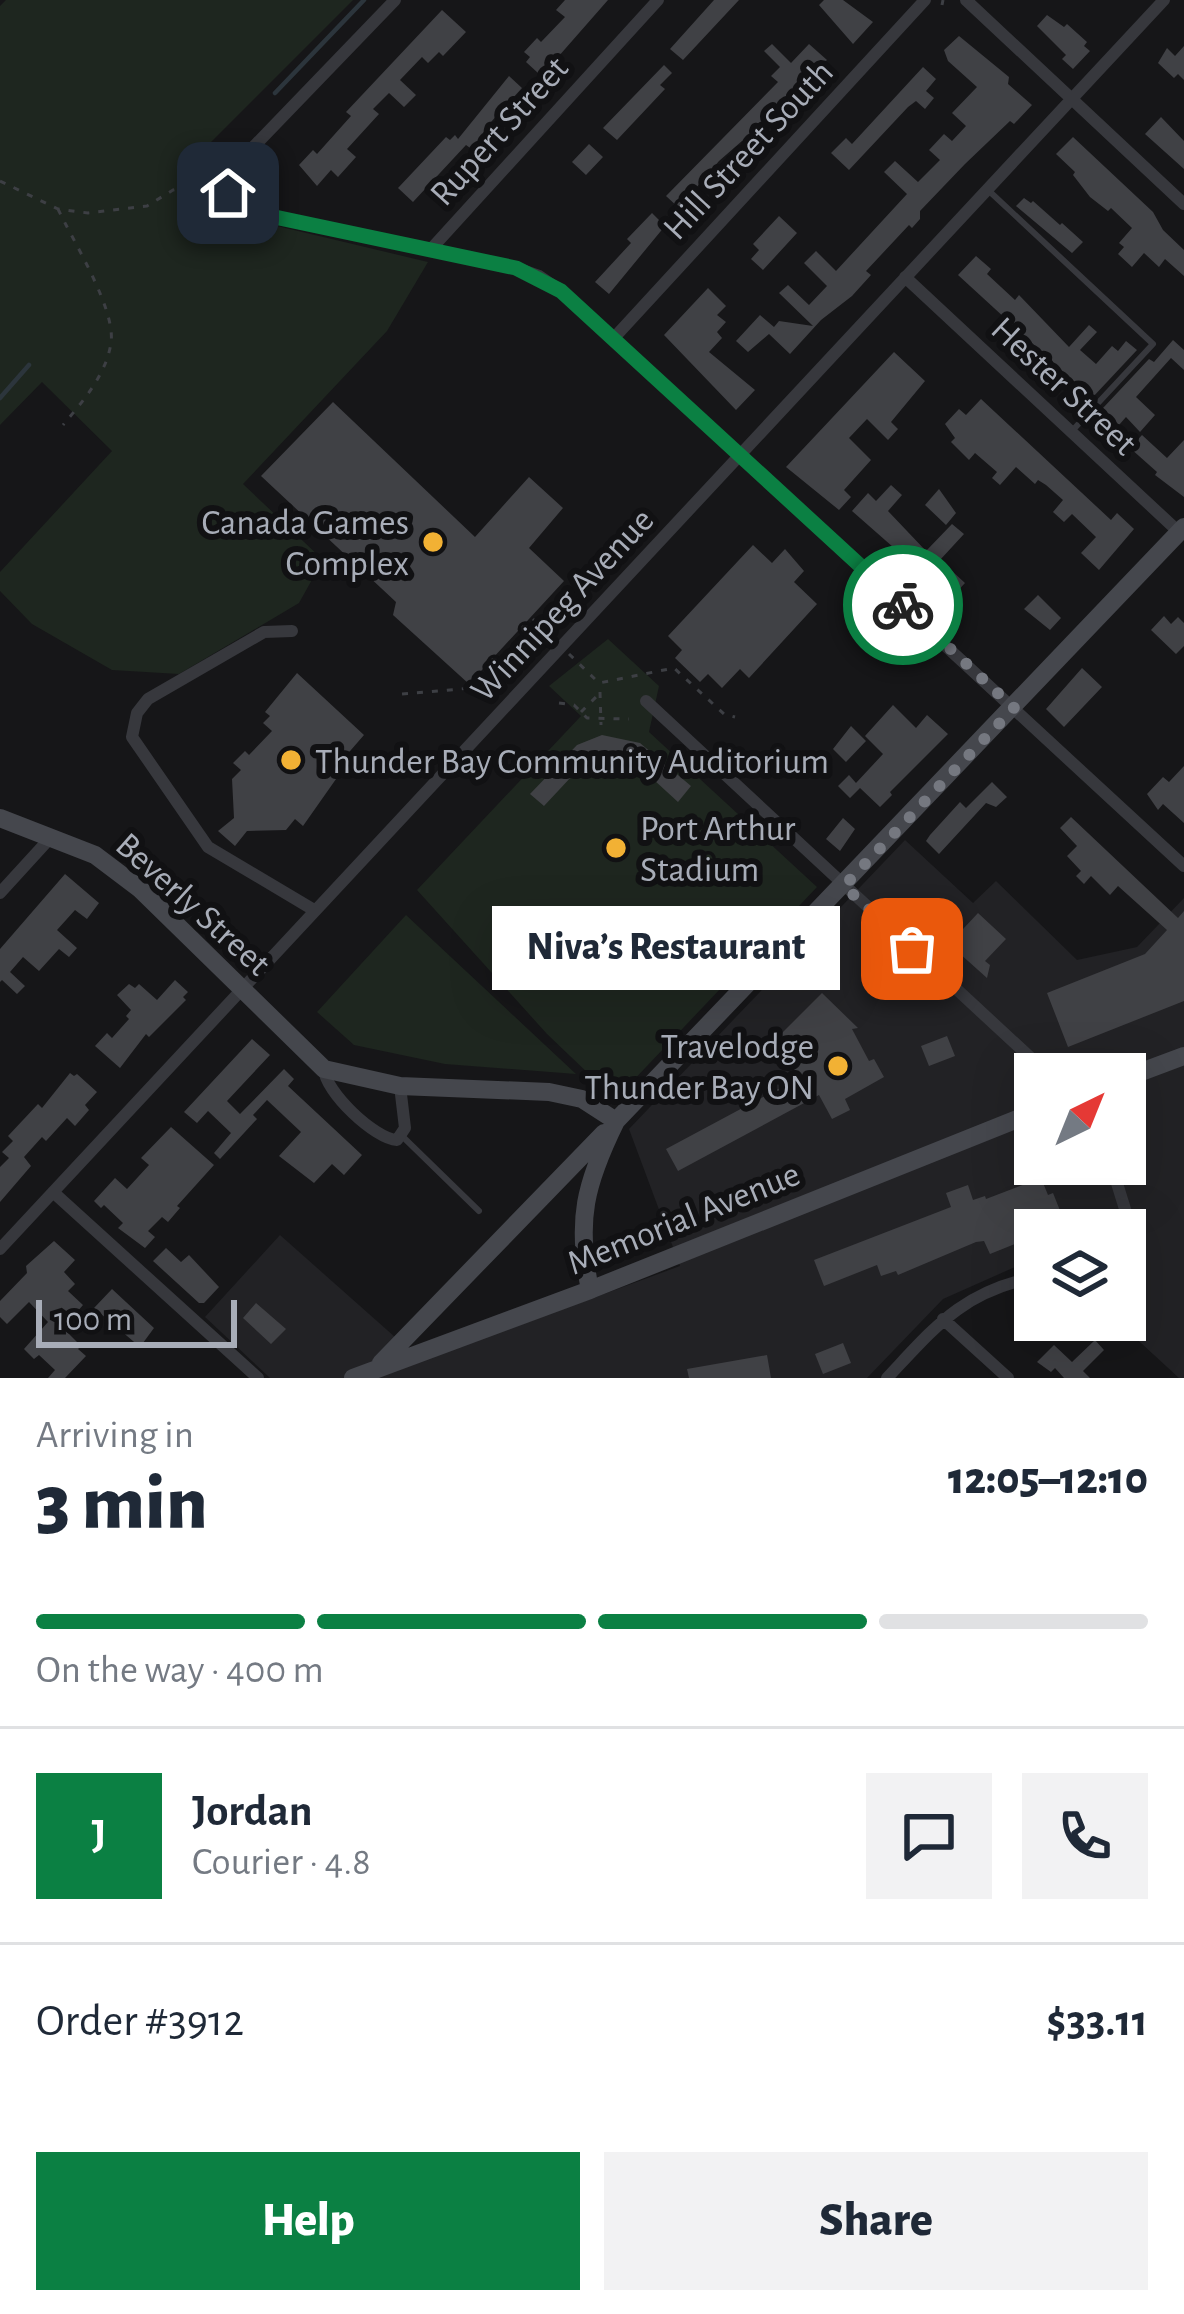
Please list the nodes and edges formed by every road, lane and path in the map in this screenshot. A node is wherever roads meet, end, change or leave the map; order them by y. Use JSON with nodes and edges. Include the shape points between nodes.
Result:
{"nodes":[{"id":1,"x":395,"y":0,"type":"edge"},
{"id":2,"x":658,"y":0,"type":"edge"},
{"id":3,"x":966,"y":0,"type":"edge"},
{"id":4,"x":1164,"y":0,"type":"edge"},
{"id":5,"x":919,"y":2,"type":"edge"},
{"id":6,"x":1071,"y":100,"type":"junction"},
{"id":7,"x":228,"y":178,"type":"junction"},
{"id":8,"x":0,"y":181,"type":"edge"},
{"id":9,"x":988,"y":190,"type":"junction"},
{"id":10,"x":1184,"y":204,"type":"edge"},
{"id":11,"x":58,"y":209,"type":"junction"},
{"id":12,"x":432,"y":248,"type":"junction"},
{"id":13,"x":905,"y":278,"type":"junction"},
{"id":14,"x":613,"y":339,"type":"junction"},
{"id":15,"x":63,"y":425,"type":"dead end"},
{"id":16,"x":1072,"y":432,"type":"junction"},
{"id":17,"x":740,"y":456,"type":"junction"},
{"id":18,"x":1182,"y":532,"type":"edge"},
{"id":19,"x":533,"y":620,"type":"dead end"},
{"id":20,"x":292,"y":631,"type":"dead end"},
{"id":21,"x":563,"y":647,"type":"junction"},
{"id":22,"x":537,"y":675,"type":"junction"},
{"id":23,"x":402,"y":694,"type":"dead end"},
{"id":24,"x":646,"y":701,"type":"dead end"},
{"id":25,"x":559,"y":703,"type":"dead end"},
{"id":26,"x":1014,"y":708,"type":"junction"},
{"id":27,"x":581,"y":712,"type":"junction"},
{"id":28,"x":735,"y":717,"type":"dead end"},
{"id":29,"x":629,"y":719,"type":"dead end"},
{"id":30,"x":602,"y":722,"type":"junction"},
{"id":31,"x":0,"y":818,"type":"edge"},
{"id":32,"x":52,"y":836,"type":"junction"},
{"id":33,"x":1184,"y":866,"type":"edge"},
{"id":34,"x":844,"y":886,"type":"junction"},
{"id":35,"x":0,"y":893,"type":"edge"},
{"id":36,"x":314,"y":910,"type":"junction"},
{"id":37,"x":241,"y":989,"type":"junction"},
{"id":38,"x":1025,"y":1053,"type":"edge"},
{"id":39,"x":1184,"y":1056,"type":"edge"},
{"id":40,"x":323,"y":1069,"type":"junction"},
{"id":41,"x":1146,"y":1070,"type":"edge"},
{"id":42,"x":400,"y":1086,"type":"junction"},
{"id":43,"x":1014,"y":1120,"type":"edge"},
{"id":44,"x":616,"y":1121,"type":"junction"},
{"id":45,"x":401,"y":1136,"type":"junction"},
{"id":46,"x":53,"y":1192,"type":"junction"},
{"id":47,"x":478,"y":1211,"type":"dead end"},
{"id":48,"x":0,"y":1249,"type":"edge"},
{"id":49,"x":1014,"y":1281,"type":"edge"},
{"id":50,"x":590,"y":1290,"type":"junction"},
{"id":51,"x":943,"y":1319,"type":"junction"},
{"id":52,"x":375,"y":1370,"type":"junction"},
{"id":53,"x":258,"y":1378,"type":"edge"},
{"id":54,"x":353,"y":1378,"type":"edge"},
{"id":55,"x":887,"y":1378,"type":"edge"},
{"id":56,"x":1008,"y":1378,"type":"edge"}],
"edges":[{"from":1,"to":7,"type":"street"},
{"from":2,"to":12,"type":"street","name":"Rupert Street"},
{"from":3,"to":6,"type":"street"},
{"from":4,"to":6,"type":"street","name":"Winnipeg Avenue"},
{"from":5,"to":14,"type":"street","name":"Hill Street South"},
{"from":6,"to":9,"type":"street","name":"Winnipeg Avenue"},
{"from":6,"to":10,"type":"street"},
{"from":7,"to":11,"type":"path","via":[[119,212]]},
{"from":7,"to":12,"type":"street","via":[[228,193],[246,211]]},
{"from":8,"to":11,"type":"path"},
{"from":9,"to":13,"type":"street","name":"Winnipeg Avenue"},
{"from":9,"to":16,"type":"lane","via":[[1153,344]]},
{"from":11,"to":15,"type":"path","via":[[112,338],[94,385]]},
{"from":12,"to":14,"type":"street","via":[[539,277]]},
{"from":13,"to":16,"type":"street","name":"Hester Street"},
{"from":13,"to":17,"type":"street","name":"Winnipeg Avenue"},
{"from":14,"to":17,"type":"street"},
{"from":16,"to":18,"type":"street","name":"Hester Street"},
{"from":17,"to":21,"type":"street","name":"Winnipeg Avenue"},
{"from":17,"to":26,"type":"street"},
{"from":18,"to":26,"type":"street"},
{"from":19,"to":21,"type":"path"},
{"from":20,"to":36,"type":"street","via":[[264,632],[148,699],[132,737],[208,847]]},
{"from":21,"to":22,"type":"street","name":"Winnipeg Avenue"},
{"from":21,"to":28,"type":"path","via":[[599,682],[674,668]]},
{"from":22,"to":23,"type":"path","via":[[496,689]]},
{"from":22,"to":36,"type":"street","name":"Winnipeg Avenue"},
{"from":24,"to":34,"type":"street"},
{"from":25,"to":27,"type":"path"},
{"from":26,"to":33,"type":"street"},
{"from":26,"to":34,"type":"street"},
{"from":27,"to":30,"type":"path"},
{"from":27,"to":30,"type":"path","via":[[600,692]]},
{"from":29,"to":30,"type":"path"},
{"from":31,"to":32,"type":"street","name":"Beverly Street"},
{"from":32,"to":35,"type":"street"},
{"from":32,"to":37,"type":"street","name":"Beverly Street","via":[[140,889]]},
{"from":34,"to":38,"type":"street"},
{"from":34,"to":44,"type":"street"},
{"from":36,"to":37,"type":"street","name":"Winnipeg Avenue"},
{"from":37,"to":40,"type":"street","name":"Beverly Street"},
{"from":37,"to":46,"type":"street","name":"Winnipeg Avenue"},
{"from":39,"to":41,"type":"street"},
{"from":40,"to":42,"type":"street"},
{"from":40,"to":45,"type":"street","name":"Beverly Street","via":[[333,1091],[380,1137]]},
{"from":42,"to":44,"type":"street","via":[[549,1093],[582,1099]]},
{"from":42,"to":45,"type":"street"},
{"from":43,"to":50,"type":"street","name":"Memorial Avenue"},
{"from":44,"to":50,"type":"street","via":[[582,1207]]},
{"from":44,"to":52,"type":"street"},
{"from":45,"to":47,"type":"lane"},
{"from":46,"to":48,"type":"street","name":"Winnipeg Avenue"},
{"from":46,"to":53,"type":"street"},
{"from":49,"to":51,"type":"street"},
{"from":50,"to":52,"type":"street","name":"Memorial Avenue"},
{"from":51,"to":55,"type":"street"},
{"from":51,"to":56,"type":"street"},
{"from":52,"to":54,"type":"street","name":"Memorial Avenue"}]}
